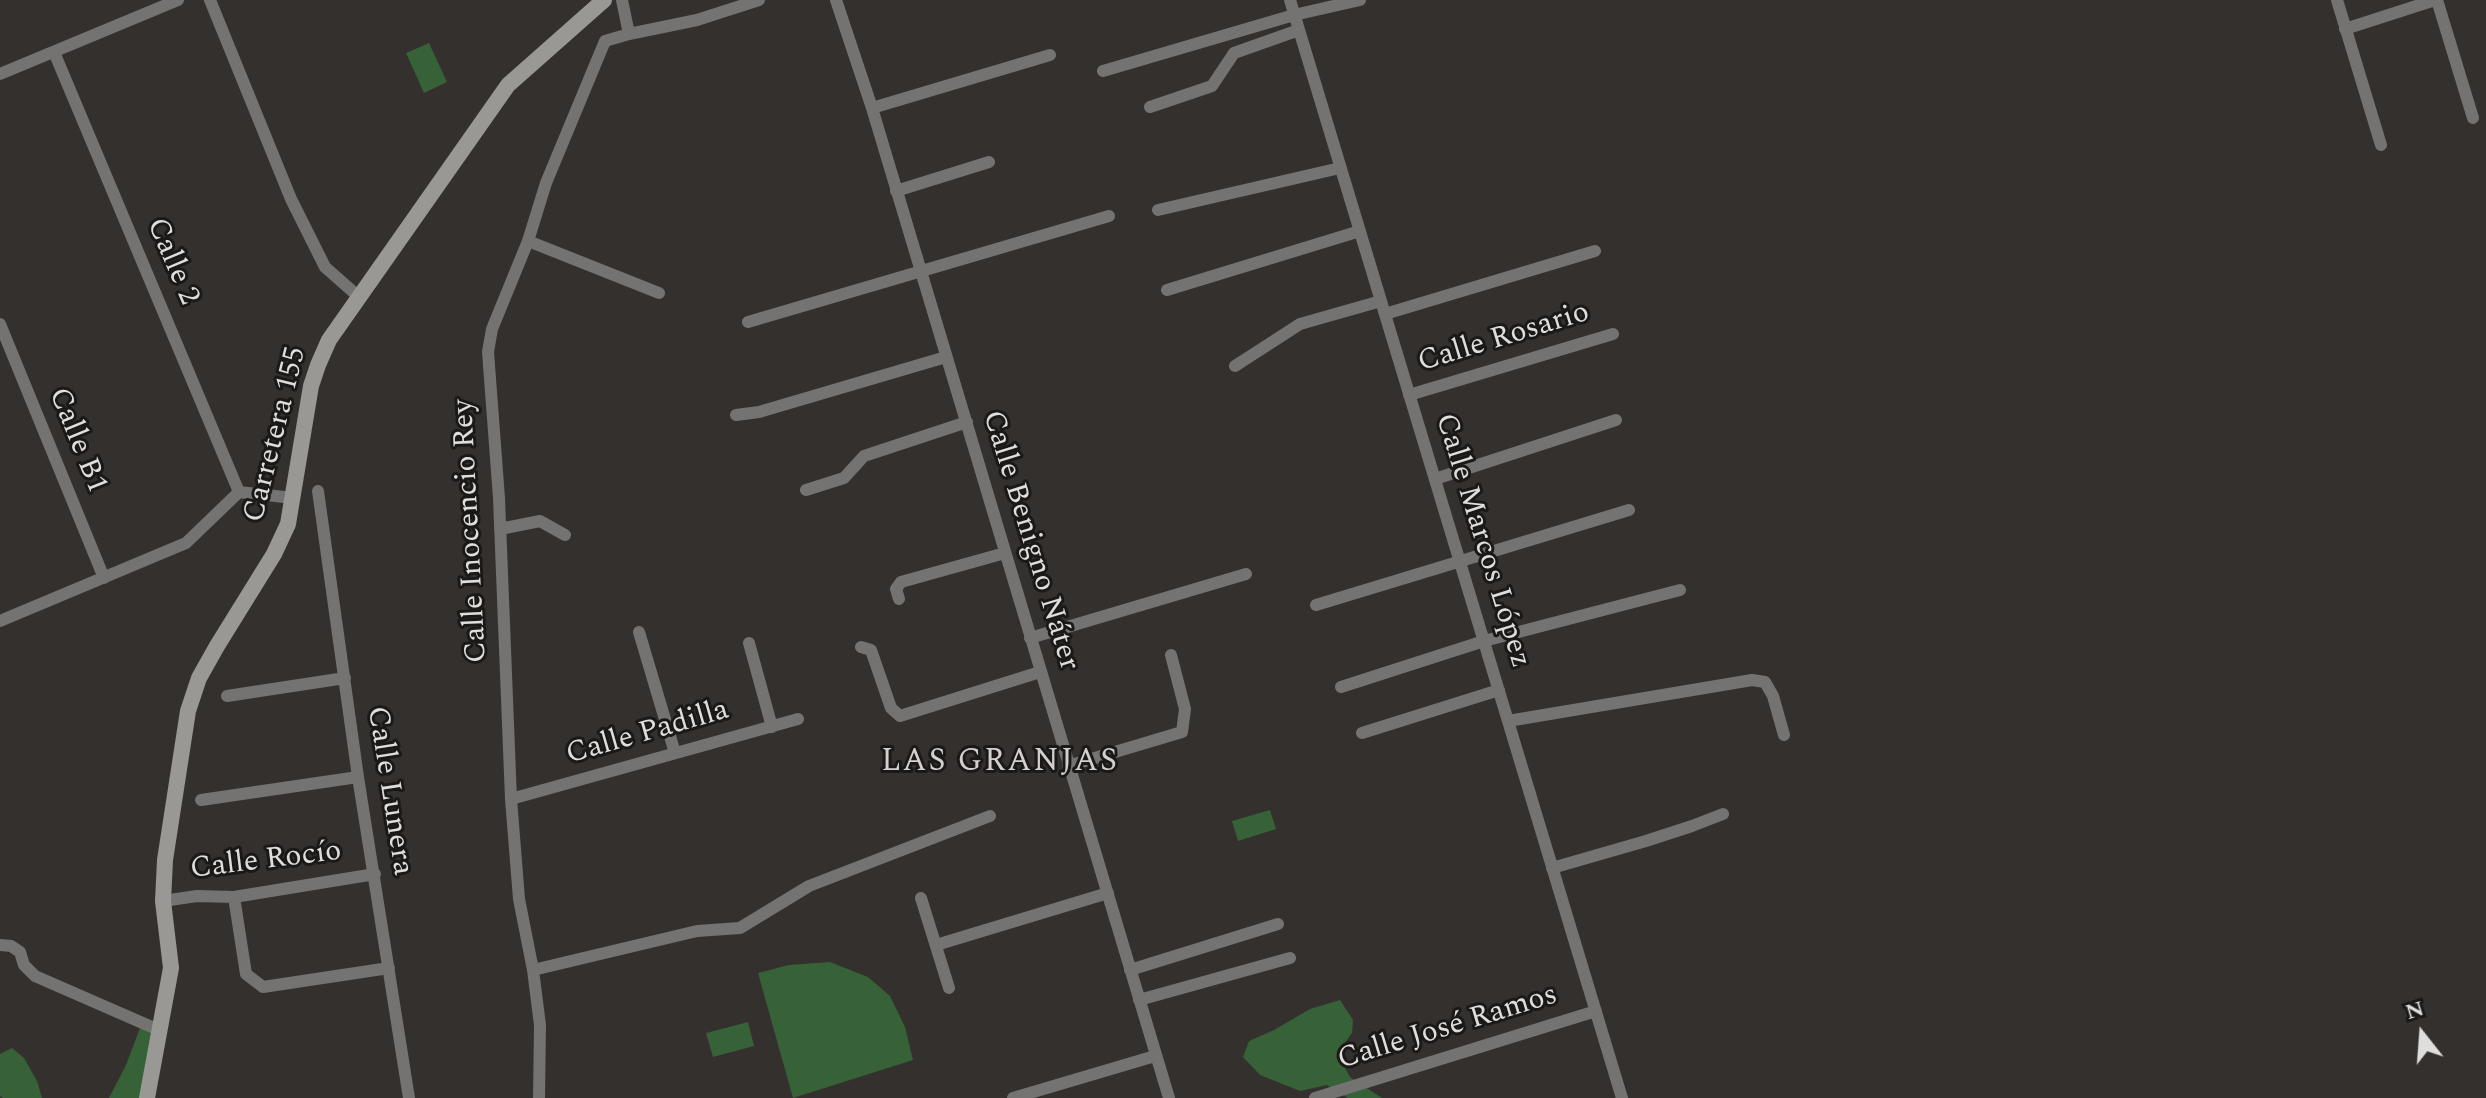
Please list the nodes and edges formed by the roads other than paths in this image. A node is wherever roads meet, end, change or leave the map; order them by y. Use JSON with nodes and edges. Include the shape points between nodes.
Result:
{"nodes":[{"id":1,"x":178,"y":0,"type":"edge"},
{"id":2,"x":210,"y":0,"type":"edge"},
{"id":3,"x":604,"y":0,"type":"edge"},
{"id":4,"x":622,"y":0,"type":"edge"},
{"id":5,"x":759,"y":0,"type":"edge"},
{"id":6,"x":836,"y":0,"type":"edge"},
{"id":7,"x":1290,"y":0,"type":"edge"},
{"id":8,"x":1360,"y":0,"type":"edge"},
{"id":9,"x":2337,"y":0,"type":"edge"},
{"id":10,"x":2436,"y":0,"type":"edge"},
{"id":11,"x":1294,"y":15,"type":"junction"},
{"id":12,"x":2345,"y":29,"type":"junction"},
{"id":13,"x":1299,"y":30,"type":"junction"},
{"id":14,"x":629,"y":34,"type":"junction"},
{"id":15,"x":54,"y":52,"type":"junction"},
{"id":16,"x":1050,"y":55,"type":"dead end"},
{"id":17,"x":1103,"y":71,"type":"dead end"},
{"id":18,"x":0,"y":74,"type":"edge"},
{"id":19,"x":1150,"y":107,"type":"dead end"},
{"id":20,"x":872,"y":108,"type":"junction"},
{"id":21,"x":2473,"y":118,"type":"dead end"},
{"id":22,"x":2381,"y":145,"type":"dead end"},
{"id":23,"x":989,"y":162,"type":"dead end"},
{"id":24,"x":1340,"y":168,"type":"junction"},
{"id":25,"x":896,"y":191,"type":"junction"},
{"id":26,"x":1158,"y":210,"type":"dead end"},
{"id":27,"x":1109,"y":216,"type":"dead end"},
{"id":28,"x":1360,"y":231,"type":"junction"},
{"id":29,"x":528,"y":241,"type":"junction"},
{"id":30,"x":1595,"y":251,"type":"dead end"},
{"id":31,"x":920,"y":272,"type":"junction"},
{"id":32,"x":1167,"y":290,"type":"dead end"},
{"id":33,"x":659,"y":293,"type":"dead end"},
{"id":34,"x":359,"y":297,"type":"junction"},
{"id":35,"x":1381,"y":301,"type":"junction"},
{"id":36,"x":1385,"y":314,"type":"junction"},
{"id":37,"x":748,"y":322,"type":"dead end"},
{"id":38,"x":0,"y":324,"type":"edge"},
{"id":39,"x":1613,"y":334,"type":"dead end"},
{"id":40,"x":946,"y":357,"type":"junction"},
{"id":41,"x":1235,"y":366,"type":"dead end"},
{"id":42,"x":1409,"y":395,"type":"junction"},
{"id":43,"x":736,"y":415,"type":"dead end"},
{"id":44,"x":1616,"y":420,"type":"dead end"},
{"id":45,"x":967,"y":422,"type":"junction"},
{"id":46,"x":1435,"y":479,"type":"junction"},
{"id":47,"x":806,"y":490,"type":"dead end"},
{"id":48,"x":318,"y":491,"type":"dead end"},
{"id":49,"x":239,"y":492,"type":"junction"},
{"id":50,"x":293,"y":498,"type":"junction"},
{"id":51,"x":1629,"y":510,"type":"dead end"},
{"id":52,"x":500,"y":529,"type":"junction"},
{"id":53,"x":565,"y":535,"type":"dead end"},
{"id":54,"x":1005,"y":553,"type":"junction"},
{"id":55,"x":1460,"y":562,"type":"junction"},
{"id":56,"x":1246,"y":574,"type":"dead end"},
{"id":57,"x":104,"y":578,"type":"junction"},
{"id":58,"x":1680,"y":590,"type":"dead end"},
{"id":59,"x":899,"y":599,"type":"dead end"},
{"id":60,"x":1316,"y":605,"type":"dead end"},
{"id":61,"x":0,"y":621,"type":"edge"},
{"id":62,"x":639,"y":632,"type":"dead end"},
{"id":63,"x":1030,"y":638,"type":"junction"},
{"id":64,"x":1484,"y":641,"type":"junction"},
{"id":65,"x":749,"y":643,"type":"dead end"},
{"id":66,"x":861,"y":647,"type":"dead end"},
{"id":67,"x":1171,"y":655,"type":"dead end"},
{"id":68,"x":1040,"y":672,"type":"junction"},
{"id":69,"x":345,"y":678,"type":"junction"},
{"id":70,"x":1341,"y":687,"type":"dead end"},
{"id":71,"x":1499,"y":690,"type":"junction"},
{"id":72,"x":227,"y":696,"type":"dead end"},
{"id":73,"x":798,"y":719,"type":"dead end"},
{"id":74,"x":1508,"y":721,"type":"junction"},
{"id":75,"x":772,"y":727,"type":"junction"},
{"id":76,"x":1362,"y":733,"type":"dead end"},
{"id":77,"x":1784,"y":735,"type":"dead end"},
{"id":78,"x":675,"y":753,"type":"junction"},
{"id":79,"x":1068,"y":766,"type":"junction"},
{"id":80,"x":358,"y":777,"type":"junction"},
{"id":81,"x":511,"y":799,"type":"junction"},
{"id":82,"x":201,"y":800,"type":"dead end"},
{"id":83,"x":1723,"y":814,"type":"dead end"},
{"id":84,"x":990,"y":816,"type":"dead end"},
{"id":85,"x":1552,"y":868,"type":"junction"},
{"id":86,"x":375,"y":874,"type":"junction"},
{"id":87,"x":1108,"y":893,"type":"junction"},
{"id":88,"x":234,"y":897,"type":"junction"},
{"id":89,"x":921,"y":898,"type":"dead end"},
{"id":90,"x":163,"y":901,"type":"junction"},
{"id":91,"x":1278,"y":924,"type":"dead end"},
{"id":92,"x":0,"y":945,"type":"edge"},
{"id":93,"x":936,"y":945,"type":"junction"},
{"id":94,"x":1290,"y":958,"type":"dead end"},
{"id":95,"x":389,"y":968,"type":"junction"},
{"id":96,"x":533,"y":970,"type":"junction"},
{"id":97,"x":1130,"y":970,"type":"junction"},
{"id":98,"x":949,"y":988,"type":"dead end"},
{"id":99,"x":1139,"y":1000,"type":"junction"},
{"id":100,"x":1596,"y":1011,"type":"junction"},
{"id":101,"x":161,"y":1031,"type":"junction"},
{"id":102,"x":1155,"y":1056,"type":"junction"},
{"id":103,"x":147,"y":1098,"type":"edge"},
{"id":104,"x":409,"y":1098,"type":"edge"},
{"id":105,"x":539,"y":1098,"type":"edge"},
{"id":106,"x":1013,"y":1098,"type":"edge"},
{"id":107,"x":1169,"y":1098,"type":"edge"},
{"id":108,"x":1315,"y":1098,"type":"edge"},
{"id":109,"x":1622,"y":1098,"type":"edge"}],
"edges":[{"from":1,"to":15,"type":"street"},
{"from":2,"to":34,"type":"street","via":[[291,199],[325,267]]},
{"from":3,"to":34,"type":"street","name":"Carretera 155","via":[[508,85]]},
{"from":4,"to":14,"type":"street"},
{"from":5,"to":14,"type":"street"},
{"from":6,"to":20,"type":"street","name":"Calle Benigno Náter"},
{"from":7,"to":11,"type":"street","name":"Calle Marcos López"},
{"from":8,"to":11,"type":"street"},
{"from":9,"to":12,"type":"street"},
{"from":10,"to":12,"type":"street"},
{"from":10,"to":21,"type":"street"},
{"from":11,"to":13,"type":"street","name":"Calle Marcos López"},
{"from":11,"to":17,"type":"street"},
{"from":12,"to":22,"type":"street"},
{"from":13,"to":19,"type":"street","via":[[1234,53],[1212,86]]},
{"from":13,"to":24,"type":"street","name":"Calle Marcos López"},
{"from":14,"to":29,"type":"street","name":"Calle Inocencio Rey","via":[[605,41],[546,183]]},
{"from":15,"to":18,"type":"street"},
{"from":15,"to":49,"type":"street","name":"Calle 2"},
{"from":16,"to":20,"type":"street"},
{"from":20,"to":25,"type":"street","name":"Calle Benigno Náter"},
{"from":23,"to":25,"type":"street"},
{"from":24,"to":26,"type":"street"},
{"from":24,"to":28,"type":"street","name":"Calle Marcos López"},
{"from":25,"to":31,"type":"street","name":"Calle Benigno Náter"},
{"from":27,"to":31,"type":"street"},
{"from":28,"to":32,"type":"street"},
{"from":28,"to":35,"type":"street","name":"Calle Marcos López"},
{"from":29,"to":33,"type":"street"},
{"from":29,"to":52,"type":"street","name":"Calle Inocencio Rey","via":[[492,329],[488,352]]},
{"from":30,"to":36,"type":"street"},
{"from":31,"to":37,"type":"street"},
{"from":31,"to":40,"type":"street","name":"Calle Benigno Náter"},
{"from":34,"to":50,"type":"street","name":"Carretera 155","via":[[329,340],[311,386]]},
{"from":35,"to":36,"type":"street","name":"Calle Marcos López"},
{"from":35,"to":41,"type":"street","via":[[1300,324]]},
{"from":36,"to":42,"type":"street","name":"Calle Marcos López"},
{"from":38,"to":57,"type":"street","name":"Calle B1"},
{"from":39,"to":42,"type":"street","name":"Calle Rosario"},
{"from":40,"to":43,"type":"street"},
{"from":40,"to":45,"type":"street","name":"Calle Benigno Náter"},
{"from":42,"to":46,"type":"street","name":"Calle Marcos López"},
{"from":44,"to":46,"type":"street"},
{"from":45,"to":47,"type":"street","via":[[864,456],[844,478]]},
{"from":45,"to":54,"type":"street","name":"Calle Benigno Náter"},
{"from":46,"to":55,"type":"street","name":"Calle Marcos López"},
{"from":48,"to":69,"type":"street","name":"Calle Lunera"},
{"from":49,"to":50,"type":"street"},
{"from":49,"to":57,"type":"street","via":[[186,543]]},
{"from":50,"to":90,"type":"street","name":"Carretera 155","via":[[274,554],[199,678],[188,711]]},
{"from":51,"to":55,"type":"street"},
{"from":52,"to":53,"type":"street","via":[[540,521]]},
{"from":52,"to":81,"type":"street","name":"Calle Inocencio Rey"},
{"from":54,"to":59,"type":"street","via":[[901,582],[896,589]]},
{"from":54,"to":63,"type":"street","name":"Calle Benigno Náter"},
{"from":55,"to":60,"type":"street"},
{"from":55,"to":64,"type":"street","name":"Calle Marcos López"},
{"from":56,"to":63,"type":"street"},
{"from":57,"to":61,"type":"street"},
{"from":58,"to":64,"type":"street"},
{"from":62,"to":78,"type":"street"},
{"from":63,"to":68,"type":"street","name":"Calle Benigno Náter"},
{"from":64,"to":70,"type":"street"},
{"from":64,"to":71,"type":"street","name":"Calle Marcos López"},
{"from":65,"to":75,"type":"street"},
{"from":66,"to":68,"type":"street","via":[[871,650],[891,708],[900,716]]},
{"from":67,"to":79,"type":"street","via":[[1185,709],[1182,732]]},
{"from":68,"to":79,"type":"street","name":"Calle Benigno Náter"},
{"from":69,"to":72,"type":"street"},
{"from":69,"to":80,"type":"street","name":"Calle Lunera"},
{"from":71,"to":74,"type":"street","name":"Calle Marcos López"},
{"from":71,"to":76,"type":"street"},
{"from":73,"to":75,"type":"street","name":"Calle Padilla"},
{"from":74,"to":77,"type":"street","via":[[1752,680],[1765,682]]},
{"from":74,"to":85,"type":"street","name":"Calle Marcos López"},
{"from":75,"to":78,"type":"street","name":"Calle Padilla"},
{"from":78,"to":81,"type":"street","name":"Calle Padilla"},
{"from":79,"to":87,"type":"street","name":"Calle Benigno Náter"},
{"from":80,"to":82,"type":"street"},
{"from":80,"to":86,"type":"street","name":"Calle Lunera"},
{"from":81,"to":96,"type":"street","name":"Calle Inocencio Rey","via":[[519,899]]},
{"from":83,"to":85,"type":"street"},
{"from":84,"to":96,"type":"street","via":[[809,886],[740,928],[697,931]]},
{"from":85,"to":100,"type":"street","name":"Calle Marcos López"},
{"from":86,"to":88,"type":"street","name":"Calle Rocío"},
{"from":86,"to":95,"type":"street","name":"Calle Lunera"},
{"from":87,"to":93,"type":"street"},
{"from":87,"to":97,"type":"street","name":"Calle Benigno Náter"},
{"from":88,"to":90,"type":"street","name":"Calle Rocío"},
{"from":88,"to":95,"type":"street","via":[[246,974],[263,987]]},
{"from":89,"to":93,"type":"street"},
{"from":90,"to":101,"type":"street","name":"Carretera 155","via":[[171,968]]},
{"from":91,"to":97,"type":"street"},
{"from":92,"to":101,"type":"street","via":[[20,952],[35,976]]},
{"from":93,"to":98,"type":"street"},
{"from":94,"to":99,"type":"street"},
{"from":95,"to":104,"type":"street","name":"Calle Lunera"},
{"from":96,"to":105,"type":"street","name":"Calle Inocencio Rey","via":[[540,1025]]},
{"from":97,"to":99,"type":"street","name":"Calle Benigno Náter"},
{"from":99,"to":102,"type":"street","name":"Calle Benigno Náter"},
{"from":100,"to":108,"type":"street","name":"Calle José Ramos"},
{"from":100,"to":109,"type":"street","name":"Calle Marcos López"},
{"from":101,"to":103,"type":"street","name":"Carretera 155"},
{"from":102,"to":106,"type":"street"},
{"from":102,"to":107,"type":"street","name":"Calle Benigno Náter"}]}
